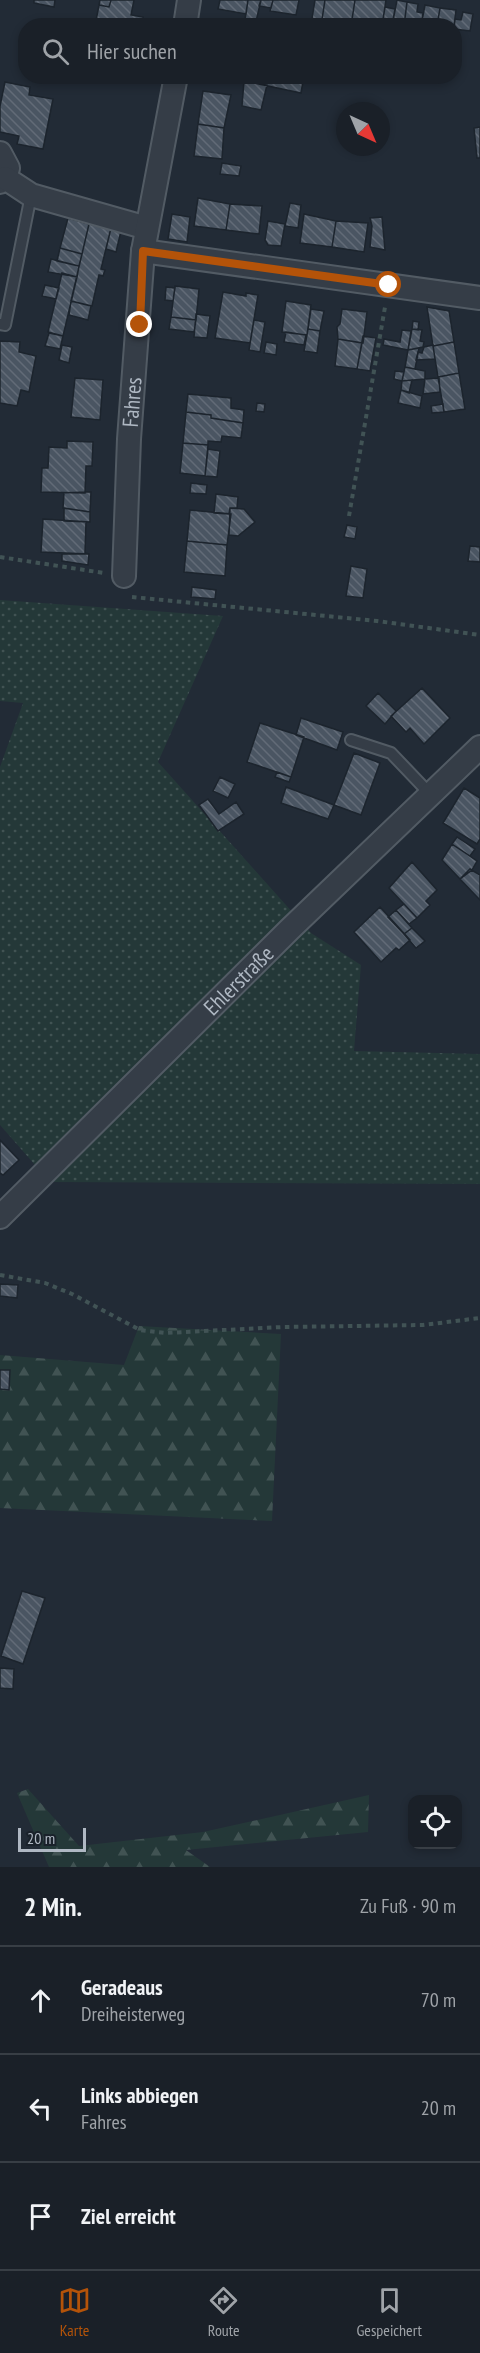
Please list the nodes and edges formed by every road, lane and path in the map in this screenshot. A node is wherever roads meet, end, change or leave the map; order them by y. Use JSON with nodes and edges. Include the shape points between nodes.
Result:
{"nodes":[{"id":1,"x":189,"y":0,"type":"edge"},
{"id":2,"x":186,"y":18,"type":"edge"},
{"id":3,"x":174,"y":84,"type":"edge"},
{"id":4,"x":0,"y":153,"type":"edge"},
{"id":5,"x":2,"y":180,"type":"edge"},
{"id":6,"x":31,"y":195,"type":"junction"},
{"id":7,"x":147,"y":228,"type":"junction"},
{"id":8,"x":143,"y":251,"type":"junction"},
{"id":9,"x":389,"y":285,"type":"junction"},
{"id":10,"x":480,"y":298,"type":"edge"},
{"id":11,"x":0,"y":324,"type":"edge"},
{"id":12,"x":349,"y":516,"type":"dead end"},
{"id":13,"x":0,"y":557,"type":"edge"},
{"id":14,"x":124,"y":576,"type":"junction"},
{"id":15,"x":480,"y":635,"type":"edge"},
{"id":16,"x":351,"y":740,"type":"dead end"},
{"id":17,"x":480,"y":747,"type":"edge"},
{"id":18,"x":431,"y":795,"type":"junction"},
{"id":19,"x":0,"y":1217,"type":"edge"},
{"id":20,"x":0,"y":1275,"type":"edge"},
{"id":21,"x":480,"y":1318,"type":"edge"}],
"edges":[{"from":1,"to":2,"type":"street"},
{"from":3,"to":7,"type":"street","name":"Fahres"},
{"from":4,"to":5,"type":"street","via":[[8,168]]},
{"from":5,"to":6,"type":"street"},
{"from":6,"to":7,"type":"street"},
{"from":6,"to":11,"type":"lane","via":[[5,325]]},
{"from":7,"to":8,"type":"street","name":"Fahres"},
{"from":8,"to":9,"type":"street"},
{"from":8,"to":14,"type":"street","name":"Fahres"},
{"from":9,"to":10,"type":"street"},
{"from":9,"to":12,"type":"path"},
{"from":13,"to":14,"type":"path"},
{"from":14,"to":15,"type":"path","via":[[126,597]]},
{"from":16,"to":18,"type":"lane","via":[[391,753]]},
{"from":17,"to":18,"type":"street","name":"Ehlerstraße"},
{"from":18,"to":19,"type":"street","name":"Ehlerstraße"},
{"from":20,"to":21,"type":"path","via":[[45,1282],[140,1330],[165,1333],[423,1325]]}]}
